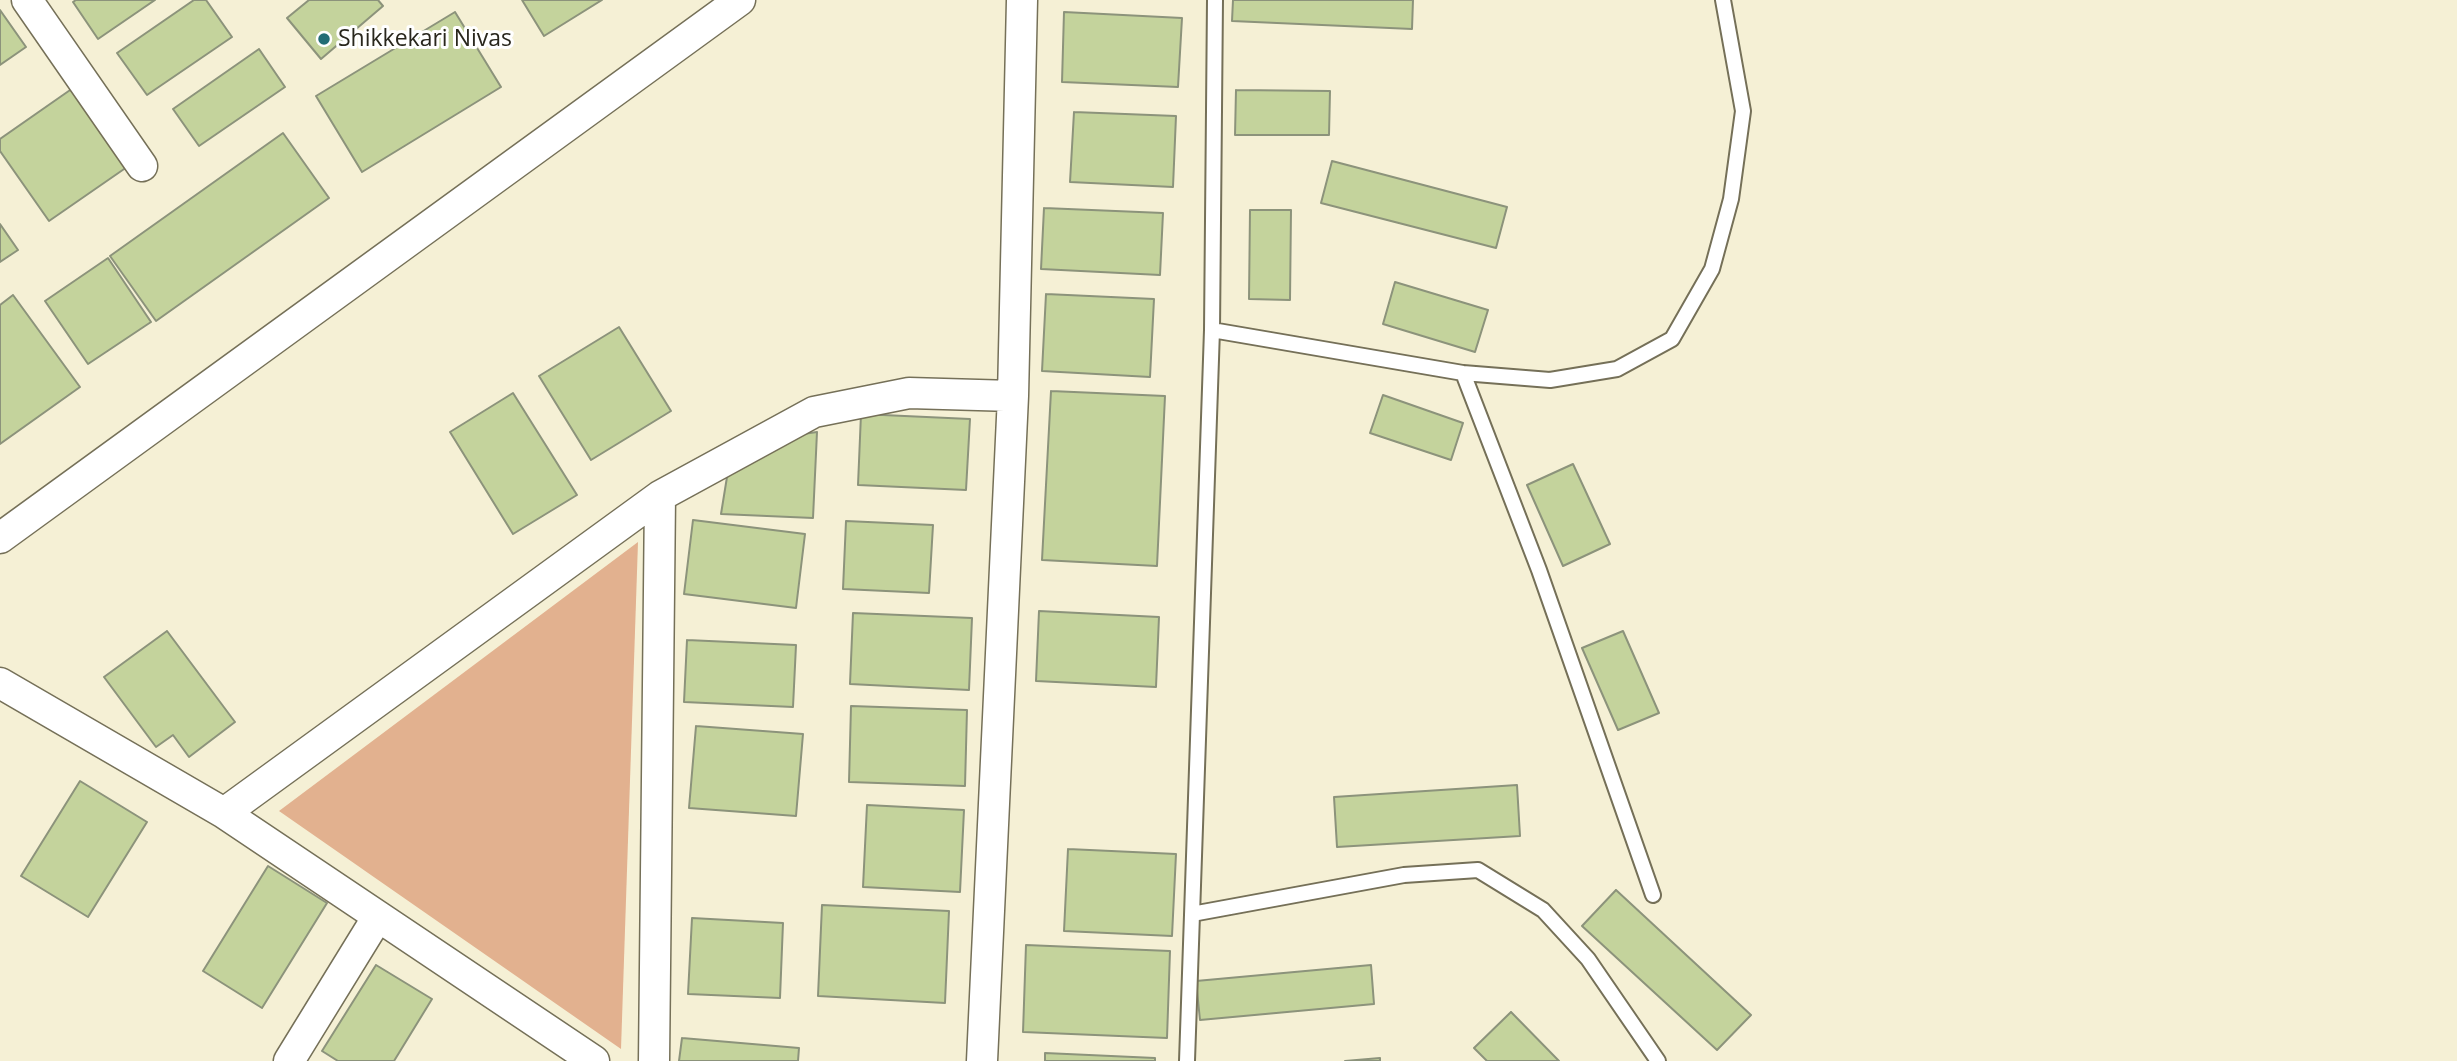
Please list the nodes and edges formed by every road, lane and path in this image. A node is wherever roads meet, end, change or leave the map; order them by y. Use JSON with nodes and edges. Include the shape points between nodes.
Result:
{"nodes":[{"id":1,"x":27,"y":0,"type":"edge"},
{"id":2,"x":740,"y":0,"type":"edge"},
{"id":3,"x":1022,"y":0,"type":"edge"},
{"id":4,"x":1215,"y":0,"type":"edge"},
{"id":5,"x":1723,"y":0,"type":"edge"},
{"id":6,"x":142,"y":166,"type":"dead end"},
{"id":7,"x":1212,"y":330,"type":"junction"},
{"id":8,"x":1463,"y":373,"type":"junction"},
{"id":9,"x":1013,"y":396,"type":"junction"},
{"id":10,"x":660,"y":496,"type":"junction"},
{"id":11,"x":0,"y":538,"type":"edge"},
{"id":12,"x":0,"y":683,"type":"edge"},
{"id":13,"x":224,"y":813,"type":"junction"},
{"id":14,"x":1653,"y":895,"type":"dead end"},
{"id":15,"x":1192,"y":914,"type":"junction"},
{"id":16,"x":377,"y":918,"type":"junction"},
{"id":17,"x":289,"y":1061,"type":"edge"},
{"id":18,"x":594,"y":1061,"type":"edge"},
{"id":19,"x":654,"y":1061,"type":"edge"},
{"id":20,"x":982,"y":1061,"type":"edge"},
{"id":21,"x":1187,"y":1061,"type":"edge"},
{"id":22,"x":1658,"y":1061,"type":"edge"}],
"edges":[{"from":1,"to":6,"type":"street"},
{"from":2,"to":11,"type":"street"},
{"from":3,"to":9,"type":"street"},
{"from":4,"to":7,"type":"lane"},
{"from":5,"to":8,"type":"lane","via":[[1743,111],[1731,199],[1712,269],[1672,338],[1617,369],[1550,380]]},
{"from":7,"to":8,"type":"lane"},
{"from":7,"to":15,"type":"lane"},
{"from":8,"to":14,"type":"lane","via":[[1539,570]]},
{"from":9,"to":10,"type":"street","via":[[909,393],[814,412]]},
{"from":9,"to":20,"type":"street"},
{"from":10,"to":13,"type":"street"},
{"from":10,"to":19,"type":"street"},
{"from":12,"to":13,"type":"street"},
{"from":13,"to":16,"type":"street"},
{"from":15,"to":21,"type":"lane"},
{"from":15,"to":22,"type":"lane","via":[[1404,875],[1478,870],[1544,910],[1588,959]]},
{"from":16,"to":17,"type":"street"},
{"from":16,"to":18,"type":"street"}]}
